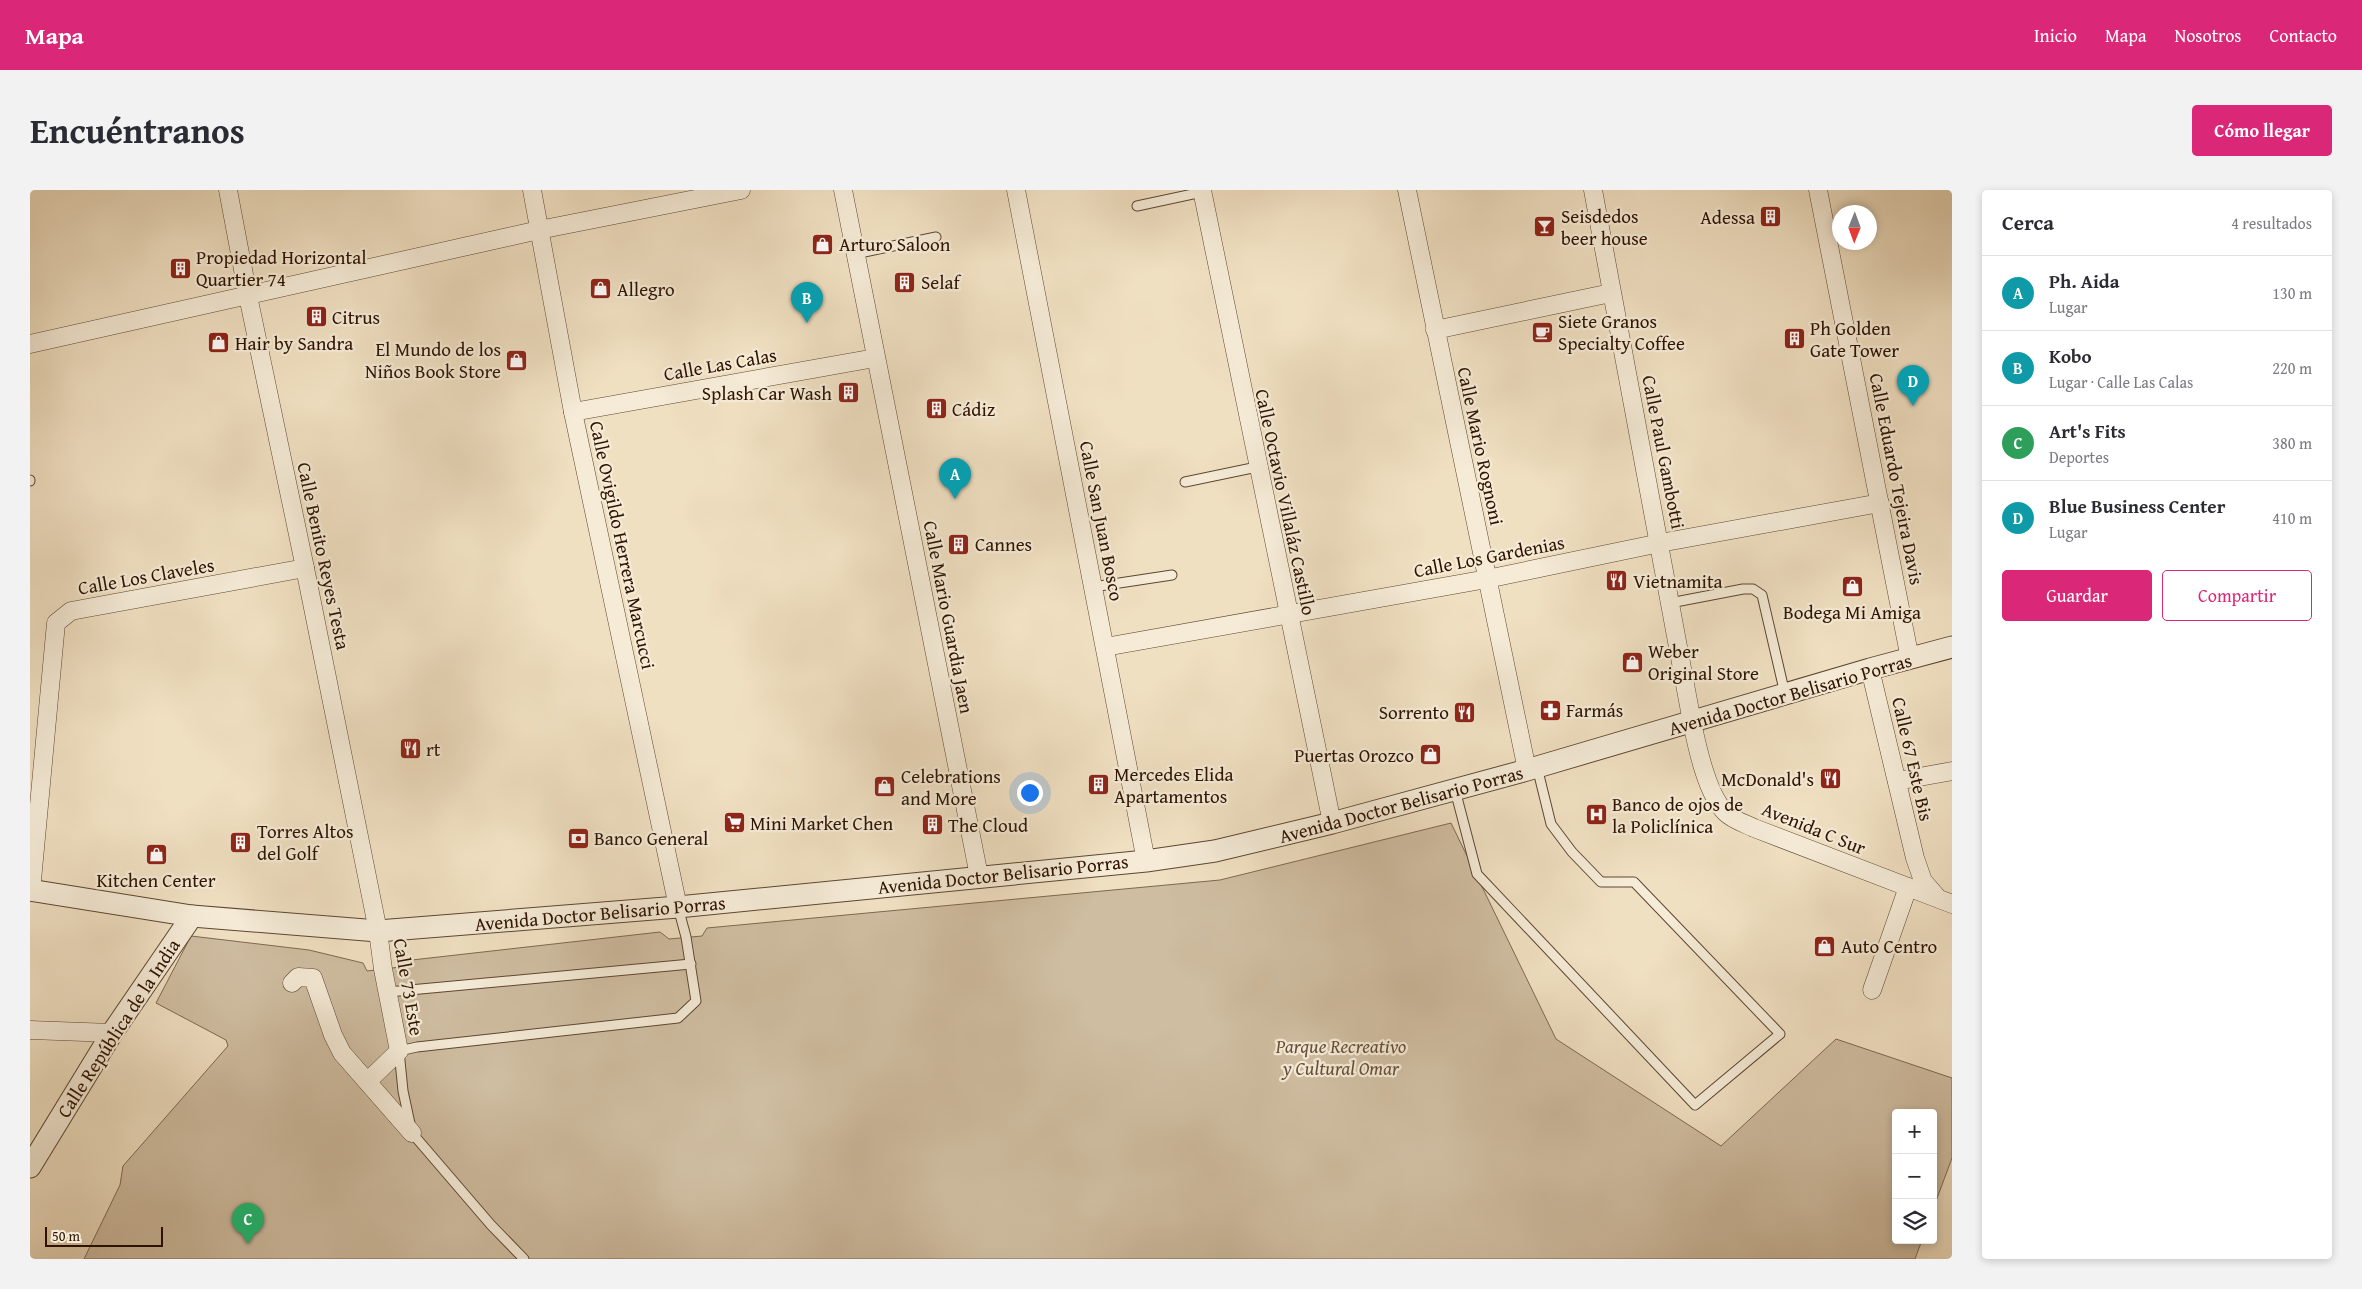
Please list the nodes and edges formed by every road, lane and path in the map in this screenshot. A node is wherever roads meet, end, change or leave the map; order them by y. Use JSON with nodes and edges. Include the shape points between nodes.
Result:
{"nodes":[{"id":1,"x":228,"y":190,"type":"edge"},
{"id":2,"x":532,"y":190,"type":"edge"},
{"id":3,"x":741,"y":190,"type":"edge"},
{"id":4,"x":843,"y":190,"type":"edge"},
{"id":5,"x":1016,"y":190,"type":"edge"},
{"id":6,"x":1407,"y":190,"type":"edge"},
{"id":7,"x":1593,"y":190,"type":"edge"},
{"id":8,"x":1818,"y":190,"type":"edge"},
{"id":9,"x":1202,"y":191,"type":"edge"},
{"id":10,"x":1137,"y":206,"type":"dead end"},
{"id":11,"x":539,"y":230,"type":"junction"},
{"id":12,"x":936,"y":237,"type":"dead end"},
{"id":13,"x":855,"y":254,"type":"junction"},
{"id":14,"x":1611,"y":293,"type":"junction"},
{"id":15,"x":248,"y":296,"type":"junction"},
{"id":16,"x":1435,"y":330,"type":"junction"},
{"id":17,"x":30,"y":344,"type":"edge"},
{"id":18,"x":875,"y":358,"type":"junction"},
{"id":19,"x":573,"y":412,"type":"junction"},
{"id":20,"x":1257,"y":468,"type":"junction"},
{"id":21,"x":1185,"y":482,"type":"dead end"},
{"id":22,"x":1880,"y":503,"type":"junction"},
{"id":23,"x":1660,"y":543,"type":"junction"},
{"id":24,"x":305,"y":568,"type":"junction"},
{"id":25,"x":1172,"y":575,"type":"dead end"},
{"id":26,"x":1487,"y":579,"type":"junction"},
{"id":27,"x":1093,"y":587,"type":"junction"},
{"id":28,"x":1670,"y":604,"type":"junction"},
{"id":29,"x":1288,"y":615,"type":"junction"},
{"id":30,"x":1105,"y":647,"type":"junction"},
{"id":31,"x":1952,"y":647,"type":"edge"},
{"id":32,"x":1910,"y":659,"type":"junction"},
{"id":33,"x":1870,"y":669,"type":"junction"},
{"id":34,"x":1785,"y":694,"type":"junction"},
{"id":35,"x":1692,"y":722,"type":"junction"},
{"id":36,"x":1532,"y":769,"type":"junction"},
{"id":37,"x":1952,"y":771,"type":"edge"},
{"id":38,"x":1897,"y":781,"type":"junction"},
{"id":39,"x":1455,"y":790,"type":"junction"},
{"id":40,"x":1332,"y":823,"type":"junction"},
{"id":41,"x":1915,"y":858,"type":"junction"},
{"id":42,"x":1146,"y":861,"type":"junction"},
{"id":43,"x":1839,"y":862,"type":"junction"},
{"id":44,"x":980,"y":876,"type":"junction"},
{"id":45,"x":1908,"y":887,"type":"junction"},
{"id":46,"x":31,"y":891,"type":"edge"},
{"id":47,"x":1945,"y":901,"type":"edge"},
{"id":48,"x":678,"y":907,"type":"junction"},
{"id":49,"x":192,"y":916,"type":"junction"},
{"id":50,"x":378,"y":931,"type":"junction"},
{"id":51,"x":691,"y":964,"type":"junction"},
{"id":52,"x":292,"y":983,"type":"dead end"},
{"id":53,"x":1872,"y":990,"type":"dead end"},
{"id":54,"x":388,"y":992,"type":"junction"},
{"id":55,"x":30,"y":1030,"type":"edge"},
{"id":56,"x":112,"y":1033,"type":"junction"},
{"id":57,"x":399,"y":1051,"type":"junction"},
{"id":58,"x":368,"y":1080,"type":"junction"},
{"id":59,"x":412,"y":1133,"type":"junction"},
{"id":60,"x":30,"y":1167,"type":"edge"},
{"id":61,"x":524,"y":1259,"type":"edge"}],
"edges":[{"from":1,"to":15,"type":"street","name":"Calle Benito Reyes Testa"},
{"from":2,"to":11,"type":"street","name":"Calle Ovigildo Herrera Marcucci"},
{"from":3,"to":11,"type":"street"},
{"from":4,"to":13,"type":"street","name":"Calle Mario Guardia Jaen"},
{"from":5,"to":27,"type":"street","name":"Calle San Juan Bosco"},
{"from":6,"to":16,"type":"street","name":"Calle Mario Rognoni"},
{"from":7,"to":14,"type":"street","name":"Calle Paul Gambotti"},
{"from":8,"to":22,"type":"street","name":"Calle Eduardo Tejeira Davis"},
{"from":9,"to":10,"type":"lane"},
{"from":9,"to":20,"type":"street","name":"Calle Octavio Villaláz Castillo"},
{"from":11,"to":15,"type":"street"},
{"from":11,"to":19,"type":"street","name":"Calle Ovigildo Herrera Marcucci"},
{"from":12,"to":13,"type":"lane"},
{"from":13,"to":18,"type":"street","name":"Calle Mario Guardia Jaen"},
{"from":14,"to":16,"type":"street"},
{"from":14,"to":23,"type":"street","name":"Calle Paul Gambotti"},
{"from":15,"to":17,"type":"street"},
{"from":15,"to":24,"type":"street","name":"Calle Benito Reyes Testa"},
{"from":16,"to":26,"type":"street","name":"Calle Mario Rognoni"},
{"from":18,"to":19,"type":"street","name":"Calle Las Calas"},
{"from":18,"to":44,"type":"street","name":"Calle Mario Guardia Jaen"},
{"from":19,"to":48,"type":"street","name":"Calle Ovigildo Herrera Marcucci"},
{"from":20,"to":21,"type":"lane"},
{"from":20,"to":29,"type":"street","name":"Calle Octavio Villaláz Castillo"},
{"from":22,"to":23,"type":"street","name":"Calle Los Gardenias"},
{"from":22,"to":32,"type":"street","name":"Calle Eduardo Tejeira Davis"},
{"from":23,"to":26,"type":"street","name":"Calle Los Gardenias"},
{"from":23,"to":28,"type":"street","name":"Calle Paul Gambotti"},
{"from":24,"to":46,"type":"street","name":"Calle Los Claveles","via":[[71,611],[56,623]]},
{"from":24,"to":50,"type":"street","name":"Calle Benito Reyes Testa"},
{"from":25,"to":27,"type":"lane"},
{"from":26,"to":29,"type":"street","name":"Calle Los Gardenias"},
{"from":26,"to":36,"type":"street","name":"Calle Mario Rognoni"},
{"from":27,"to":30,"type":"street","name":"Calle San Juan Bosco"},
{"from":28,"to":34,"type":"lane","via":[[1743,589],[1753,589],[1762,595]]},
{"from":28,"to":35,"type":"street","name":"Calle Paul Gambotti"},
{"from":29,"to":30,"type":"street","name":"Calle Los Gardenias"},
{"from":29,"to":40,"type":"street","name":"Calle Octavio Villaláz Castillo"},
{"from":30,"to":42,"type":"street","name":"Calle San Juan Bosco"},
{"from":31,"to":32,"type":"street","name":"Avenida Doctor Belisario Porras"},
{"from":32,"to":33,"type":"street","name":"Avenida Doctor Belisario Porras"},
{"from":33,"to":34,"type":"street","name":"Avenida Doctor Belisario Porras"},
{"from":33,"to":38,"type":"street","name":"Calle 67 Este Bis"},
{"from":34,"to":35,"type":"street","name":"Avenida Doctor Belisario Porras"},
{"from":35,"to":36,"type":"street","name":"Avenida Doctor Belisario Porras"},
{"from":35,"to":43,"type":"street","name":"Avenida C Sur","via":[[1710,786],[1726,814]]},
{"from":36,"to":39,"type":"street","name":"Avenida Doctor Belisario Porras"},
{"from":36,"to":39,"type":"lane","via":[[1551,824],[1572,852],[1601,882],[1634,882],[1780,1034],[1695,1105],[1477,874]]},
{"from":37,"to":38,"type":"street"},
{"from":38,"to":41,"type":"street","name":"Calle 67 Este Bis"},
{"from":39,"to":40,"type":"street","name":"Avenida Doctor Belisario Porras"},
{"from":40,"to":42,"type":"street","name":"Avenida Doctor Belisario Porras","via":[[1215,851]]},
{"from":41,"to":43,"type":"street","via":[[1903,874]]},
{"from":41,"to":47,"type":"street","name":"Calle 67 Este Bis","via":[[1923,881]]},
{"from":42,"to":44,"type":"street","name":"Avenida Doctor Belisario Porras"},
{"from":43,"to":45,"type":"street","name":"Avenida C Sur"},
{"from":44,"to":48,"type":"street","name":"Avenida Doctor Belisario Porras"},
{"from":45,"to":47,"type":"street","name":"Avenida C Sur"},
{"from":45,"to":53,"type":"street"},
{"from":46,"to":49,"type":"street","name":"Avenida Doctor Belisario Porras"},
{"from":48,"to":50,"type":"street","name":"Avenida Doctor Belisario Porras"},
{"from":48,"to":51,"type":"lane"},
{"from":49,"to":50,"type":"street","name":"Avenida Doctor Belisario Porras"},
{"from":49,"to":56,"type":"street","name":"Calle República de la India"},
{"from":50,"to":54,"type":"street","name":"Calle 73 Este"},
{"from":51,"to":54,"type":"lane"},
{"from":51,"to":57,"type":"lane","via":[[696,1001],[678,1018]]},
{"from":52,"to":58,"type":"street","via":[[298,977],[313,978],[332,1035],[342,1053]]},
{"from":54,"to":57,"type":"street","name":"Calle 73 Este"},
{"from":55,"to":56,"type":"street"},
{"from":56,"to":60,"type":"street","name":"Calle República de la India"},
{"from":57,"to":58,"type":"street"},
{"from":57,"to":59,"type":"lane"},
{"from":58,"to":59,"type":"street"},
{"from":59,"to":61,"type":"lane"}]}
